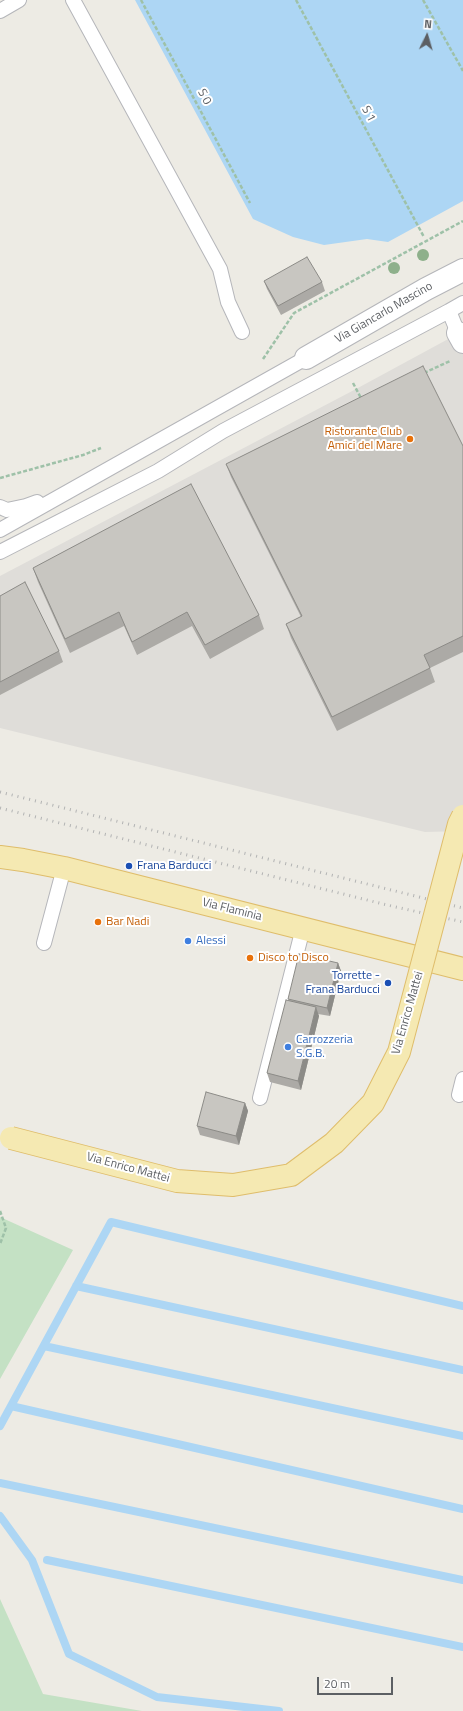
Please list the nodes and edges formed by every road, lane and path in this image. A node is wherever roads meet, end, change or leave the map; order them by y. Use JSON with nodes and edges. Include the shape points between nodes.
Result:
{"nodes":[{"id":1,"x":19,"y":0,"type":"edge"},
{"id":2,"x":73,"y":0,"type":"edge"},
{"id":3,"x":141,"y":0,"type":"edge"},
{"id":4,"x":296,"y":0,"type":"edge"},
{"id":5,"x":423,"y":0,"type":"edge"},
{"id":6,"x":0,"y":10,"type":"edge"},
{"id":7,"x":463,"y":71,"type":"edge"},
{"id":8,"x":250,"y":203,"type":"dead end"},
{"id":9,"x":463,"y":221,"type":"edge"},
{"id":10,"x":424,"y":237,"type":"dead end"},
{"id":11,"x":463,"y":270,"type":"edge"},
{"id":12,"x":463,"y":302,"type":"edge"},
{"id":13,"x":449,"y":311,"type":"junction"},
{"id":14,"x":242,"y":332,"type":"dead end"},
{"id":15,"x":458,"y":345,"type":"edge"},
{"id":16,"x":306,"y":358,"type":"joint"},
{"id":17,"x":260,"y":363,"type":"dead end"},
{"id":18,"x":422,"y":368,"type":"edge"},
{"id":19,"x":104,"y":447,"type":"dead end"},
{"id":20,"x":0,"y":478,"type":"edge"},
{"id":21,"x":79,"y":486,"type":"junction"},
{"id":22,"x":0,"y":507,"type":"edge"},
{"id":23,"x":0,"y":530,"type":"edge"},
{"id":24,"x":0,"y":552,"type":"edge"},
{"id":25,"x":463,"y":816,"type":"edge"},
{"id":26,"x":0,"y":857,"type":"edge"},
{"id":27,"x":64,"y":868,"type":"junction"},
{"id":28,"x":303,"y":928,"type":"junction"},
{"id":29,"x":44,"y":943,"type":"dead end"},
{"id":30,"x":463,"y":968,"type":"edge"},
{"id":31,"x":463,"y":1079,"type":"edge"},
{"id":32,"x":459,"y":1095,"type":"dead end"},
{"id":33,"x":260,"y":1098,"type":"dead end"},
{"id":34,"x":4,"y":1135,"type":"edge"},
{"id":35,"x":0,"y":1211,"type":"edge"},
{"id":36,"x":0,"y":1244,"type":"edge"}],
"edges":[{"from":1,"to":6,"type":"lane"},
{"from":2,"to":14,"type":"lane","via":[[220,269],[228,302]]},
{"from":3,"to":8,"type":"path","name":"S 0"},
{"from":4,"to":10,"type":"path","name":"S 1"},
{"from":5,"to":7,"type":"path"},
{"from":9,"to":17,"type":"path","via":[[294,313]]},
{"from":11,"to":16,"type":"street","name":"Via Giancarlo Mascino"},
{"from":12,"to":13,"type":"lane"},
{"from":13,"to":15,"type":"lane"},
{"from":13,"to":24,"type":"lane","via":[[223,431],[158,471]]},
{"from":15,"to":18,"type":"path","via":[[425,374]]},
{"from":16,"to":21,"type":"lane"},
{"from":19,"to":20,"type":"path"},
{"from":21,"to":22,"type":"lane","via":[[26,506],[7,510]]},
{"from":21,"to":23,"type":"lane"},
{"from":25,"to":34,"type":"main road","name":"Via Enrico Mattei","bridge":true,"via":[[399,1052],[373,1103],[334,1143],[290,1175],[233,1185],[177,1181]]},
{"from":26,"to":27,"type":"main road","name":"Via Flaminia"},
{"from":27,"to":28,"type":"main road","name":"Via Flaminia"},
{"from":27,"to":29,"type":"lane"},
{"from":28,"to":30,"type":"main road","name":"Via Flaminia"},
{"from":28,"to":33,"type":"lane"},
{"from":31,"to":32,"type":"lane"},
{"from":35,"to":36,"type":"path","via":[[6,1228]]}]}
